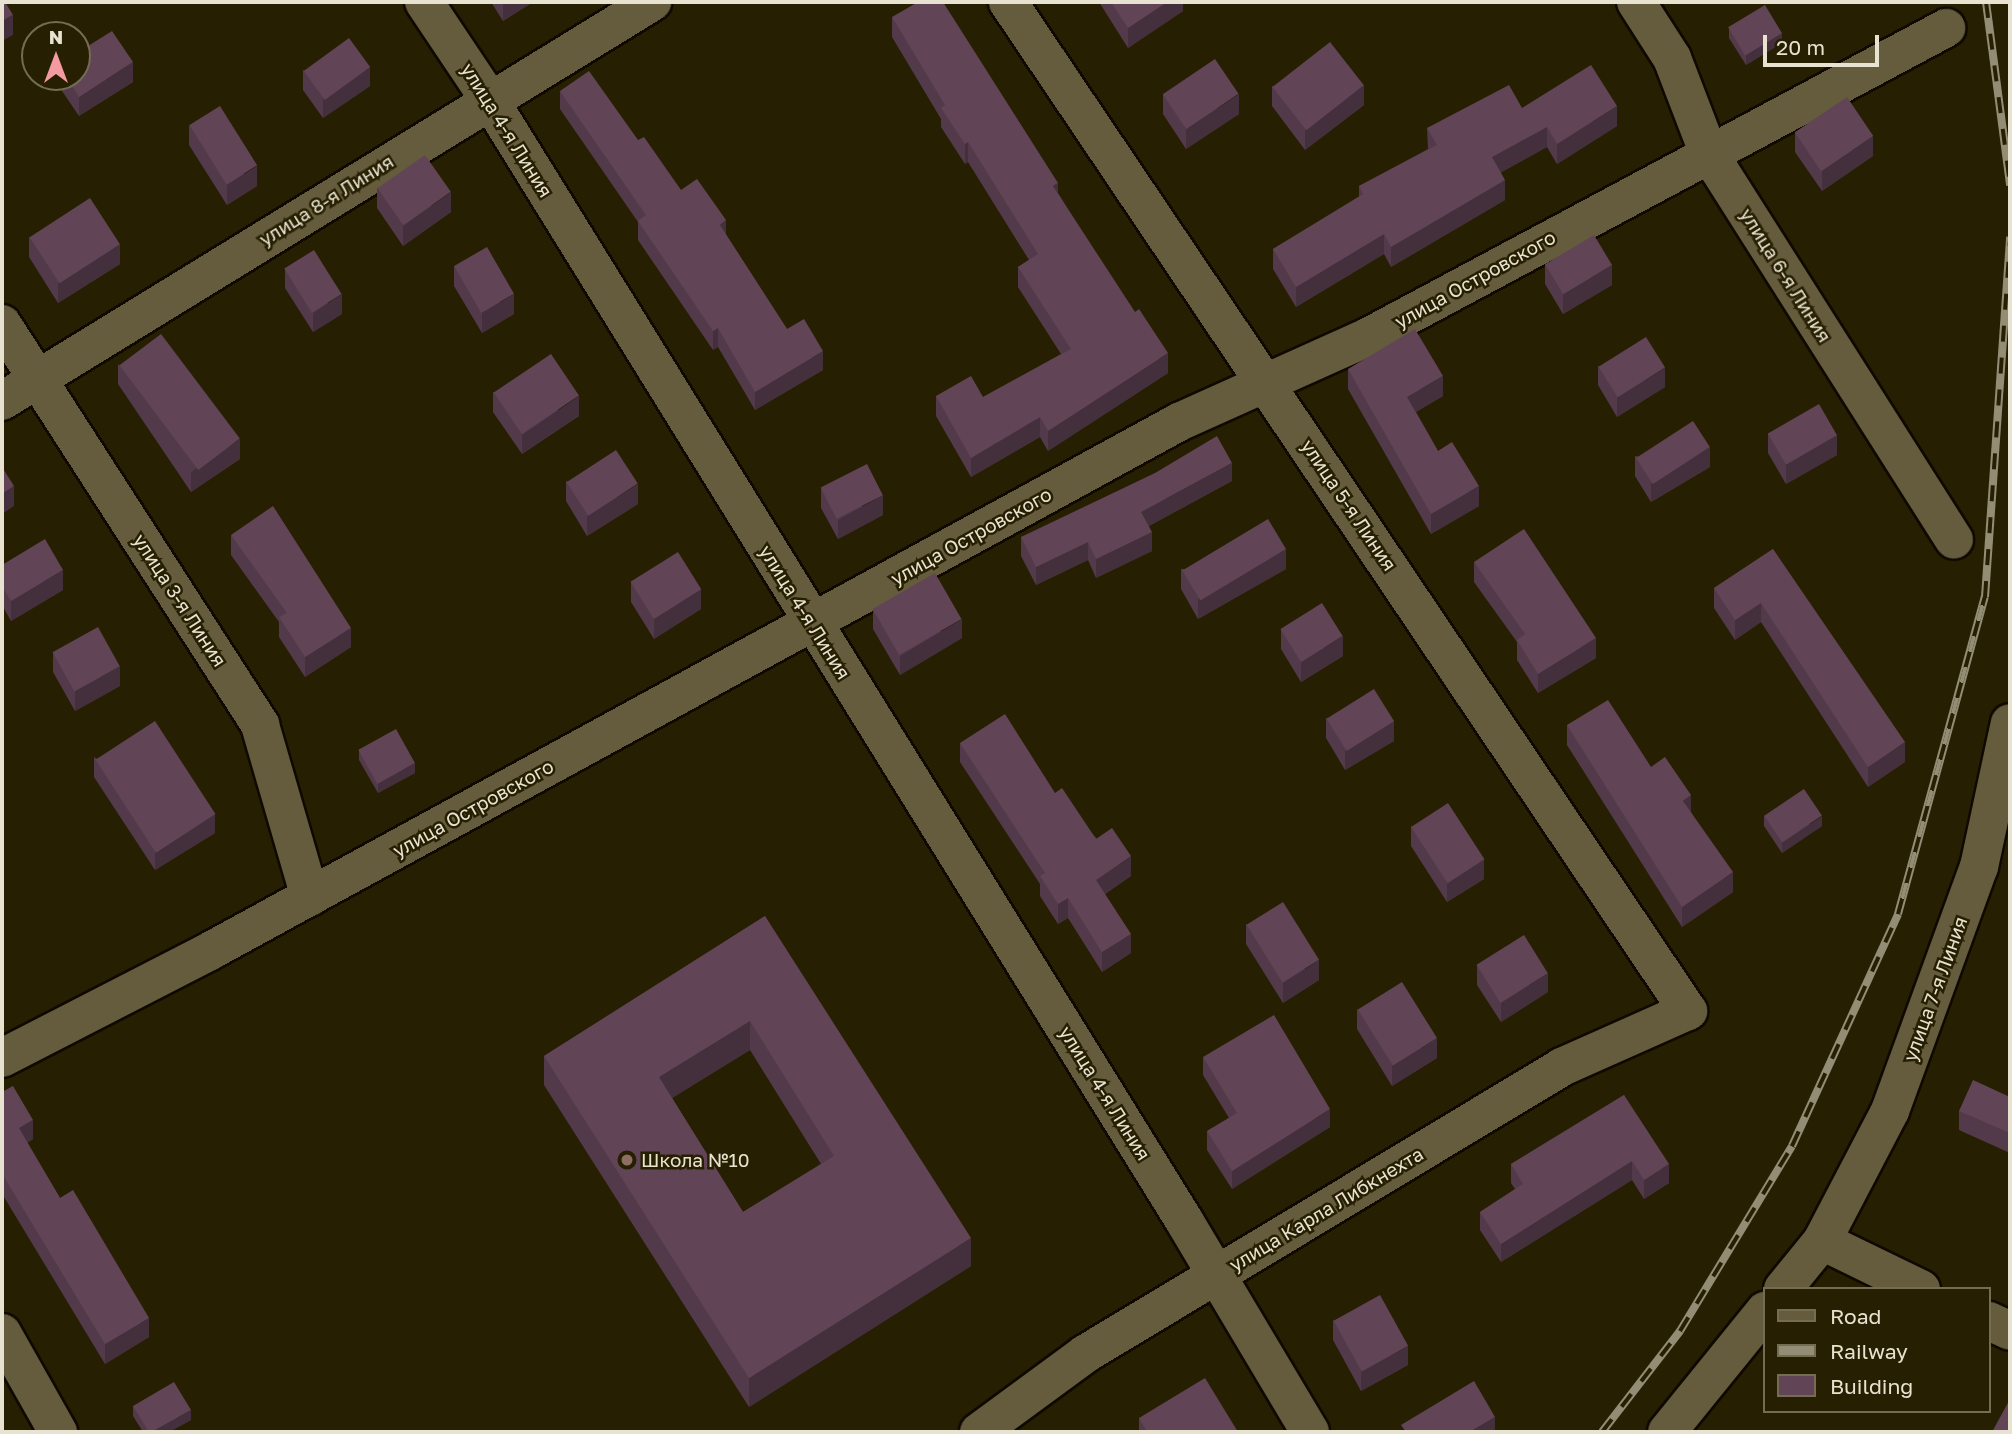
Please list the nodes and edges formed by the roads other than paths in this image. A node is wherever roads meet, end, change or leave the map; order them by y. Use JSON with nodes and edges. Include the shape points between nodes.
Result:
{"nodes":[{"id":1,"x":424,"y":2,"type":"edge"},
{"id":2,"x":652,"y":2,"type":"edge"},
{"id":3,"x":1008,"y":2,"type":"edge"},
{"id":4,"x":1636,"y":2,"type":"edge"},
{"id":5,"x":1946,"y":28,"type":"dead end"},
{"id":6,"x":489,"y":99,"type":"junction"},
{"id":7,"x":1708,"y":152,"type":"junction"},
{"id":8,"x":2,"y":324,"type":"edge"},
{"id":9,"x":38,"y":378,"type":"junction"},
{"id":10,"x":1267,"y":383,"type":"junction"},
{"id":11,"x":2,"y":401,"type":"edge"},
{"id":12,"x":1954,"y":539,"type":"dead end"},
{"id":13,"x":812,"y":623,"type":"junction"},
{"id":14,"x":2010,"y":723,"type":"edge"},
{"id":15,"x":310,"y":897,"type":"junction"},
{"id":16,"x":1688,"y":1011,"type":"joint"},
{"id":17,"x":2,"y":1058,"type":"edge"},
{"id":18,"x":1822,"y":1241,"type":"junction"},
{"id":19,"x":1217,"y":1275,"type":"junction"},
{"id":20,"x":1785,"y":1287,"type":"edge"},
{"id":21,"x":1917,"y":1287,"type":"edge"},
{"id":22,"x":1764,"y":1312,"type":"edge"},
{"id":23,"x":1991,"y":1322,"type":"edge"},
{"id":24,"x":2010,"y":1331,"type":"edge"},
{"id":25,"x":2,"y":1333,"type":"edge"},
{"id":26,"x":58,"y":1432,"type":"edge"},
{"id":27,"x":979,"y":1432,"type":"edge"},
{"id":28,"x":1310,"y":1432,"type":"edge"},
{"id":29,"x":1667,"y":1432,"type":"edge"}],
"edges":[{"from":1,"to":6,"type":"street","name":"улица 4-я Линия"},
{"from":2,"to":6,"type":"street","name":"улица 8-я Линия"},
{"from":3,"to":10,"type":"street","name":"улица 5-я Линия"},
{"from":4,"to":7,"type":"street","name":"улица 6-я Линия","via":[[1672,58]]},
{"from":5,"to":7,"type":"street","name":"улица Островского"},
{"from":6,"to":9,"type":"street","name":"улица 8-я Линия"},
{"from":6,"to":13,"type":"street","name":"улица 4-я Линия"},
{"from":7,"to":10,"type":"street","name":"улица Островского","via":[[1366,338]]},
{"from":7,"to":12,"type":"street","name":"улица 6-я Линия"},
{"from":8,"to":9,"type":"street","name":"улица 3-я Линия"},
{"from":9,"to":11,"type":"street","name":"улица 8-я Линия"},
{"from":9,"to":15,"type":"street","name":"улица 3-я Линия","via":[[260,725]]},
{"from":10,"to":13,"type":"street","name":"улица Островского","via":[[1179,422]]},
{"from":10,"to":16,"type":"street","name":"улица 5-я Линия"},
{"from":13,"to":15,"type":"street","name":"улица Островского"},
{"from":13,"to":19,"type":"street","name":"улица 4-я Линия"},
{"from":14,"to":18,"type":"street","name":"улица 7-я Линия","via":[[1970,892],[1890,1111]]},
{"from":15,"to":17,"type":"street","name":"улица Островского"},
{"from":16,"to":19,"type":"street","name":"улица Карла Либкнехта","via":[[1562,1067]]},
{"from":18,"to":20,"type":"street","name":"улица 7-я Линия"},
{"from":18,"to":21,"type":"street"},
{"from":19,"to":27,"type":"street","name":"улица Карла Либкнехта","via":[[1085,1354]]},
{"from":19,"to":28,"type":"street"},
{"from":22,"to":29,"type":"street"},
{"from":23,"to":24,"type":"street"},
{"from":25,"to":26,"type":"street"}]}
